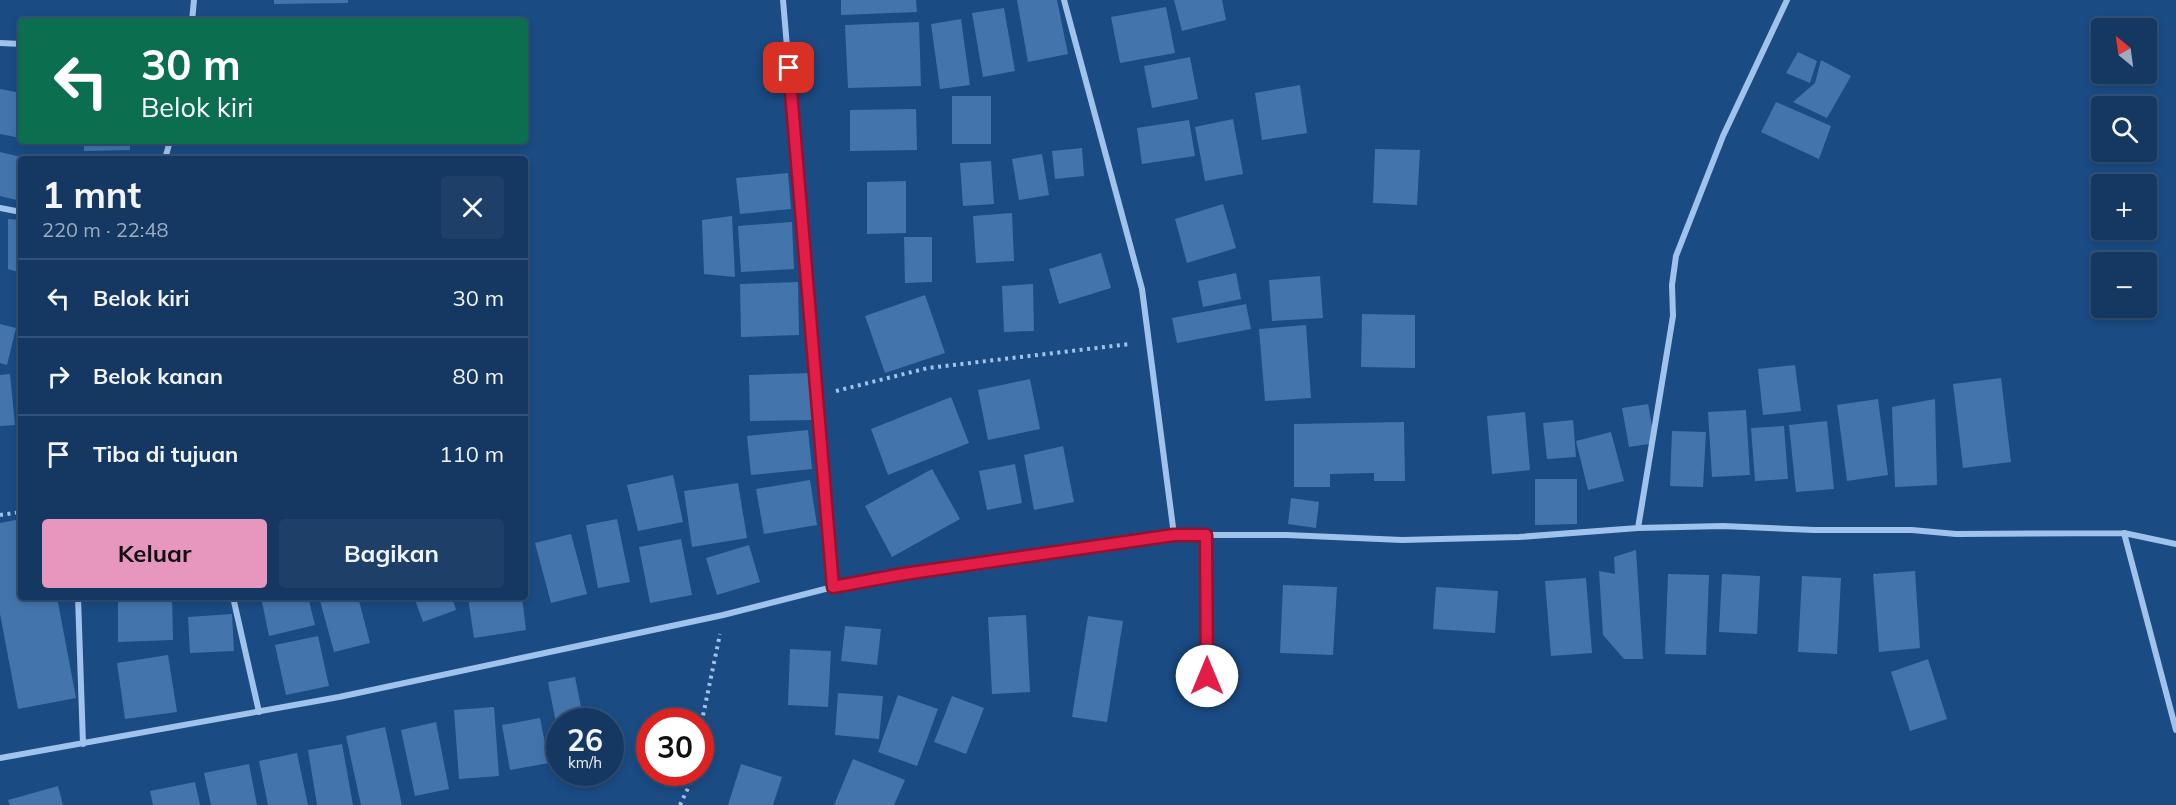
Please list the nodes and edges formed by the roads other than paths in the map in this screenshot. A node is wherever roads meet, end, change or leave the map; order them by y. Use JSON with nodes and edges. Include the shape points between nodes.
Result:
{"nodes":[{"id":1,"x":194,"y":0,"type":"edge"},
{"id":2,"x":783,"y":0,"type":"edge"},
{"id":3,"x":1064,"y":0,"type":"edge"},
{"id":4,"x":1787,"y":0,"type":"edge"},
{"id":5,"x":192,"y":18,"type":"edge"},
{"id":6,"x":0,"y":42,"type":"edge"},
{"id":7,"x":18,"y":44,"type":"edge"},
{"id":8,"x":0,"y":208,"type":"edge"},
{"id":9,"x":18,"y":211,"type":"edge"},
{"id":10,"x":1638,"y":528,"type":"junction"},
{"id":11,"x":2124,"y":533,"type":"junction"},
{"id":12,"x":1174,"y":535,"type":"junction"},
{"id":13,"x":1206,"y":535,"type":"junction"},
{"id":14,"x":2176,"y":544,"type":"edge"},
{"id":15,"x":833,"y":587,"type":"junction"},
{"id":16,"x":78,"y":600,"type":"edge"},
{"id":17,"x":234,"y":600,"type":"edge"},
{"id":18,"x":1207,"y":676,"type":"dead end"},
{"id":19,"x":259,"y":712,"type":"junction"},
{"id":20,"x":2176,"y":730,"type":"edge"},
{"id":21,"x":83,"y":744,"type":"junction"},
{"id":22,"x":0,"y":758,"type":"edge"}],
"edges":[{"from":1,"to":5,"type":"street"},
{"from":2,"to":15,"type":"street"},
{"from":3,"to":12,"type":"street","via":[[1142,289]]},
{"from":4,"to":10,"type":"street","via":[[1723,136],[1676,256],[1673,316]]},
{"from":6,"to":7,"type":"street"},
{"from":8,"to":9,"type":"street"},
{"from":10,"to":11,"type":"street"},
{"from":10,"to":13,"type":"street","via":[[1402,540]]},
{"from":11,"to":14,"type":"street"},
{"from":11,"to":20,"type":"street"},
{"from":12,"to":13,"type":"street"},
{"from":12,"to":15,"type":"street"},
{"from":13,"to":18,"type":"street"},
{"from":15,"to":19,"type":"street","via":[[723,615]]},
{"from":16,"to":21,"type":"street"},
{"from":17,"to":19,"type":"street"},
{"from":19,"to":21,"type":"street"},
{"from":21,"to":22,"type":"street"}]}
